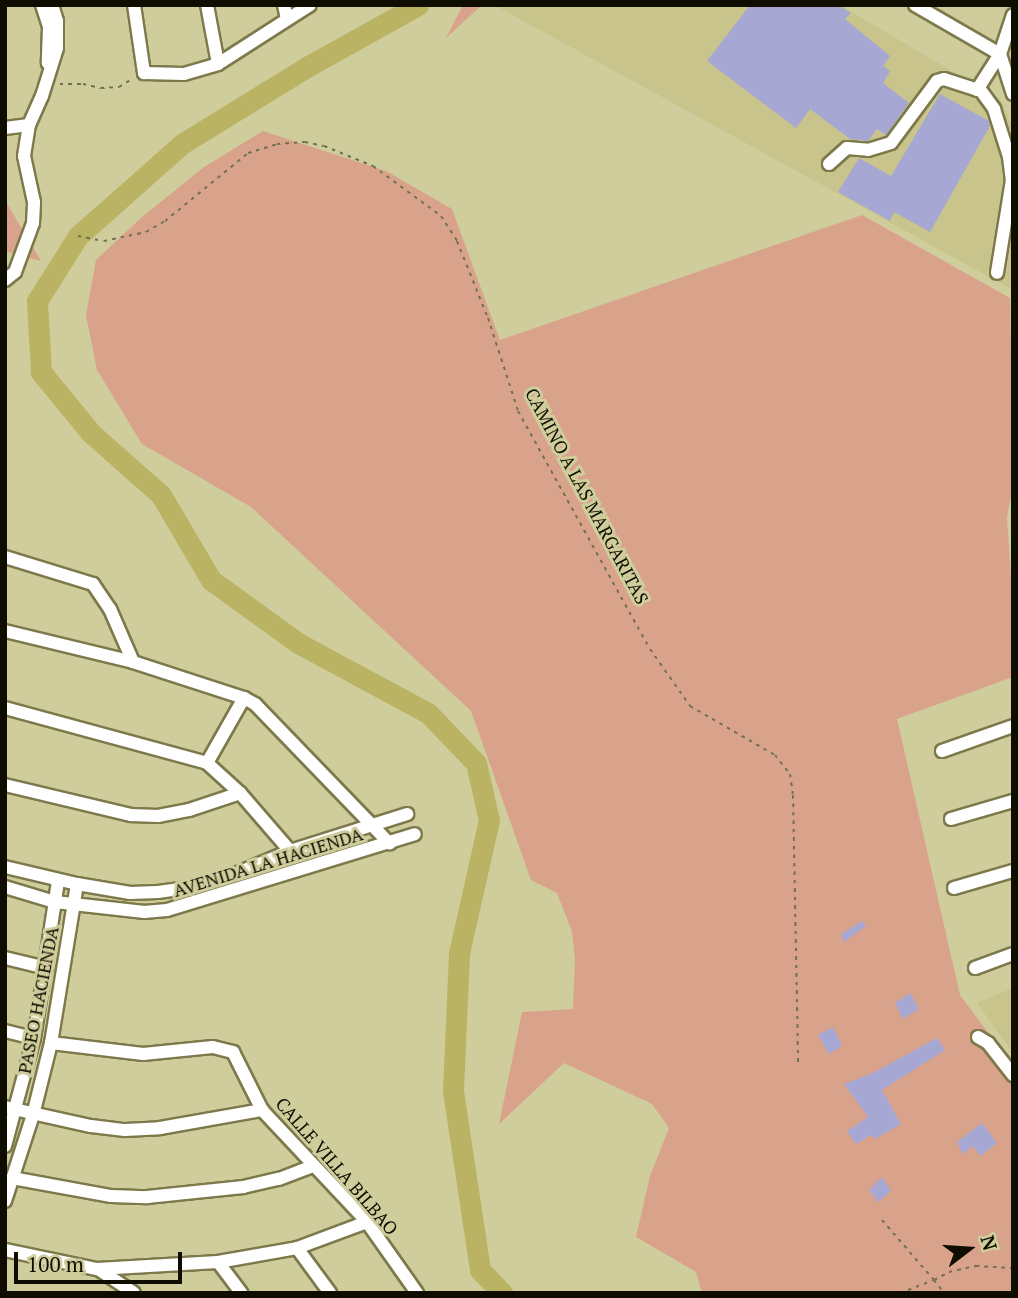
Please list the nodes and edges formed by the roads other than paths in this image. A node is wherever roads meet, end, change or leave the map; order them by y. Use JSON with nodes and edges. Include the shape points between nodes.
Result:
{"nodes":[{"id":1,"x":42,"y":5,"type":"edge"},
{"id":2,"x":52,"y":5,"type":"edge"},
{"id":3,"x":134,"y":5,"type":"edge"},
{"id":4,"x":207,"y":5,"type":"edge"},
{"id":5,"x":284,"y":5,"type":"edge"},
{"id":6,"x":310,"y":5,"type":"edge"},
{"id":7,"x":915,"y":5,"type":"edge"},
{"id":8,"x":935,"y":10,"type":"edge"},
{"id":9,"x":1013,"y":15,"type":"edge"},
{"id":10,"x":287,"y":19,"type":"junction"},
{"id":11,"x":1000,"y":54,"type":"junction"},
{"id":12,"x":218,"y":64,"type":"junction"},
{"id":13,"x":47,"y":78,"type":"junction"},
{"id":14,"x":979,"y":88,"type":"junction"},
{"id":15,"x":1013,"y":94,"type":"edge"},
{"id":16,"x":29,"y":125,"type":"junction"},
{"id":17,"x":5,"y":128,"type":"edge"},
{"id":18,"x":829,"y":164,"type":"dead end"},
{"id":19,"x":998,"y":273,"type":"dead end"},
{"id":20,"x":5,"y":280,"type":"edge"},
{"id":21,"x":5,"y":557,"type":"edge"},
{"id":22,"x":5,"y":631,"type":"edge"},
{"id":23,"x":134,"y":662,"type":"junction"},
{"id":24,"x":244,"y":698,"type":"junction"},
{"id":25,"x":5,"y":708,"type":"edge"},
{"id":26,"x":1013,"y":726,"type":"edge"},
{"id":27,"x":942,"y":751,"type":"dead end"},
{"id":28,"x":207,"y":763,"type":"junction"},
{"id":29,"x":5,"y":786,"type":"edge"},
{"id":30,"x":240,"y":793,"type":"junction"},
{"id":31,"x":1013,"y":801,"type":"edge"},
{"id":32,"x":407,"y":814,"type":"dead end"},
{"id":33,"x":951,"y":819,"type":"dead end"},
{"id":34,"x":375,"y":825,"type":"junction"},
{"id":35,"x":415,"y":834,"type":"dead end"},
{"id":36,"x":390,"y":844,"type":"junction"},
{"id":37,"x":290,"y":850,"type":"junction"},
{"id":38,"x":5,"y":867,"type":"edge"},
{"id":39,"x":1013,"y":870,"type":"edge"},
{"id":40,"x":58,"y":881,"type":"junction"},
{"id":41,"x":77,"y":884,"type":"junction"},
{"id":42,"x":5,"y":887,"type":"edge"},
{"id":43,"x":954,"y":888,"type":"dead end"},
{"id":44,"x":55,"y":902,"type":"junction"},
{"id":45,"x":74,"y":904,"type":"junction"},
{"id":46,"x":1013,"y":954,"type":"edge"},
{"id":47,"x":5,"y":958,"type":"edge"},
{"id":48,"x":46,"y":968,"type":"junction"},
{"id":49,"x":975,"y":968,"type":"dead end"},
{"id":50,"x":5,"y":1031,"type":"edge"},
{"id":51,"x":978,"y":1037,"type":"dead end"},
{"id":52,"x":34,"y":1038,"type":"junction"},
{"id":53,"x":51,"y":1043,"type":"junction"},
{"id":54,"x":1013,"y":1075,"type":"edge"},
{"id":55,"x":11,"y":1108,"type":"edge"},
{"id":56,"x":262,"y":1110,"type":"junction"},
{"id":57,"x":33,"y":1115,"type":"junction"},
{"id":58,"x":5,"y":1146,"type":"edge"},
{"id":59,"x":313,"y":1166,"type":"junction"},
{"id":60,"x":12,"y":1178,"type":"junction"},
{"id":61,"x":5,"y":1201,"type":"edge"},
{"id":62,"x":367,"y":1222,"type":"junction"},
{"id":63,"x":298,"y":1248,"type":"junction"},
{"id":64,"x":5,"y":1251,"type":"edge"},
{"id":65,"x":218,"y":1262,"type":"junction"},
{"id":66,"x":97,"y":1269,"type":"junction"},
{"id":67,"x":134,"y":1293,"type":"edge"},
{"id":68,"x":241,"y":1293,"type":"edge"},
{"id":69,"x":330,"y":1293,"type":"edge"},
{"id":70,"x":417,"y":1293,"type":"edge"}],
"edges":[{"from":1,"to":13,"type":"street","via":[[49,27]]},
{"from":2,"to":13,"type":"street","via":[[57,48]]},
{"from":3,"to":12,"type":"street","via":[[144,73],[184,74]]},
{"from":4,"to":12,"type":"street"},
{"from":5,"to":10,"type":"street"},
{"from":6,"to":10,"type":"street"},
{"from":7,"to":8,"type":"street"},
{"from":8,"to":11,"type":"street"},
{"from":9,"to":11,"type":"street"},
{"from":10,"to":12,"type":"street"},
{"from":11,"to":14,"type":"street"},
{"from":11,"to":15,"type":"street"},
{"from":13,"to":16,"type":"street"},
{"from":14,"to":18,"type":"street","via":[[937,80],[891,143],[868,150],[847,148]]},
{"from":14,"to":19,"type":"street","via":[[994,109],[1012,180]]},
{"from":16,"to":17,"type":"street"},
{"from":16,"to":20,"type":"street","via":[[24,156],[33,223],[20,262]]},
{"from":21,"to":23,"type":"street","via":[[93,584]]},
{"from":22,"to":23,"type":"street"},
{"from":23,"to":24,"type":"street"},
{"from":24,"to":28,"type":"street"},
{"from":24,"to":34,"type":"street"},
{"from":25,"to":28,"type":"street"},
{"from":26,"to":27,"type":"street"},
{"from":28,"to":30,"type":"street"},
{"from":29,"to":30,"type":"street","via":[[131,815],[158,816]]},
{"from":30,"to":37,"type":"street"},
{"from":31,"to":33,"type":"street"},
{"from":32,"to":34,"type":"street","name":"AVENIDA LA HACIENDA"},
{"from":34,"to":36,"type":"street"},
{"from":34,"to":37,"type":"street","name":"AVENIDA LA HACIENDA"},
{"from":35,"to":36,"type":"street","name":"AVENIDA LA HACIENDA"},
{"from":36,"to":45,"type":"street","name":"AVENIDA LA HACIENDA","via":[[167,910]]},
{"from":37,"to":41,"type":"street","name":"AVENIDA LA HACIENDA","via":[[193,887],[130,892]]},
{"from":38,"to":40,"type":"street","name":"AVENIDA LA HACIENDA"},
{"from":39,"to":43,"type":"street"},
{"from":40,"to":41,"type":"street","name":"AVENIDA LA HACIENDA"},
{"from":40,"to":44,"type":"street","name":"PASEO HACIENDA"},
{"from":41,"to":45,"type":"street","name":"PASEO HACIENDA"},
{"from":42,"to":44,"type":"street","name":"AVENIDA LA HACIENDA"},
{"from":44,"to":45,"type":"street","name":"AVENIDA LA HACIENDA"},
{"from":44,"to":48,"type":"street","name":"PASEO HACIENDA"},
{"from":45,"to":53,"type":"street","name":"PASEO HACIENDA"},
{"from":46,"to":49,"type":"street"},
{"from":47,"to":48,"type":"street"},
{"from":48,"to":52,"type":"street","name":"PASEO HACIENDA"},
{"from":50,"to":52,"type":"street"},
{"from":51,"to":54,"type":"street"},
{"from":52,"to":55,"type":"street","name":"PASEO HACIENDA"},
{"from":53,"to":56,"type":"street","name":"CALLE VILLA BILBAO","via":[[143,1055],[226,1048],[238,1058]]},
{"from":53,"to":57,"type":"street","name":"PASEO HACIENDA"},
{"from":55,"to":57,"type":"street"},
{"from":55,"to":58,"type":"street","name":"PASEO HACIENDA"},
{"from":56,"to":57,"type":"street","via":[[125,1130]]},
{"from":56,"to":59,"type":"street","name":"CALLE VILLA BILBAO"},
{"from":57,"to":60,"type":"street","name":"PASEO HACIENDA"},
{"from":59,"to":60,"type":"street","via":[[243,1187],[147,1198]]},
{"from":59,"to":62,"type":"street","name":"CALLE VILLA BILBAO"},
{"from":60,"to":61,"type":"street","name":"PASEO HACIENDA"},
{"from":62,"to":63,"type":"street"},
{"from":62,"to":70,"type":"street","name":"CALLE VILLA BILBAO"},
{"from":63,"to":65,"type":"street"},
{"from":63,"to":69,"type":"street"},
{"from":64,"to":66,"type":"street"},
{"from":65,"to":66,"type":"street"},
{"from":65,"to":68,"type":"street"},
{"from":66,"to":67,"type":"street"}]}
